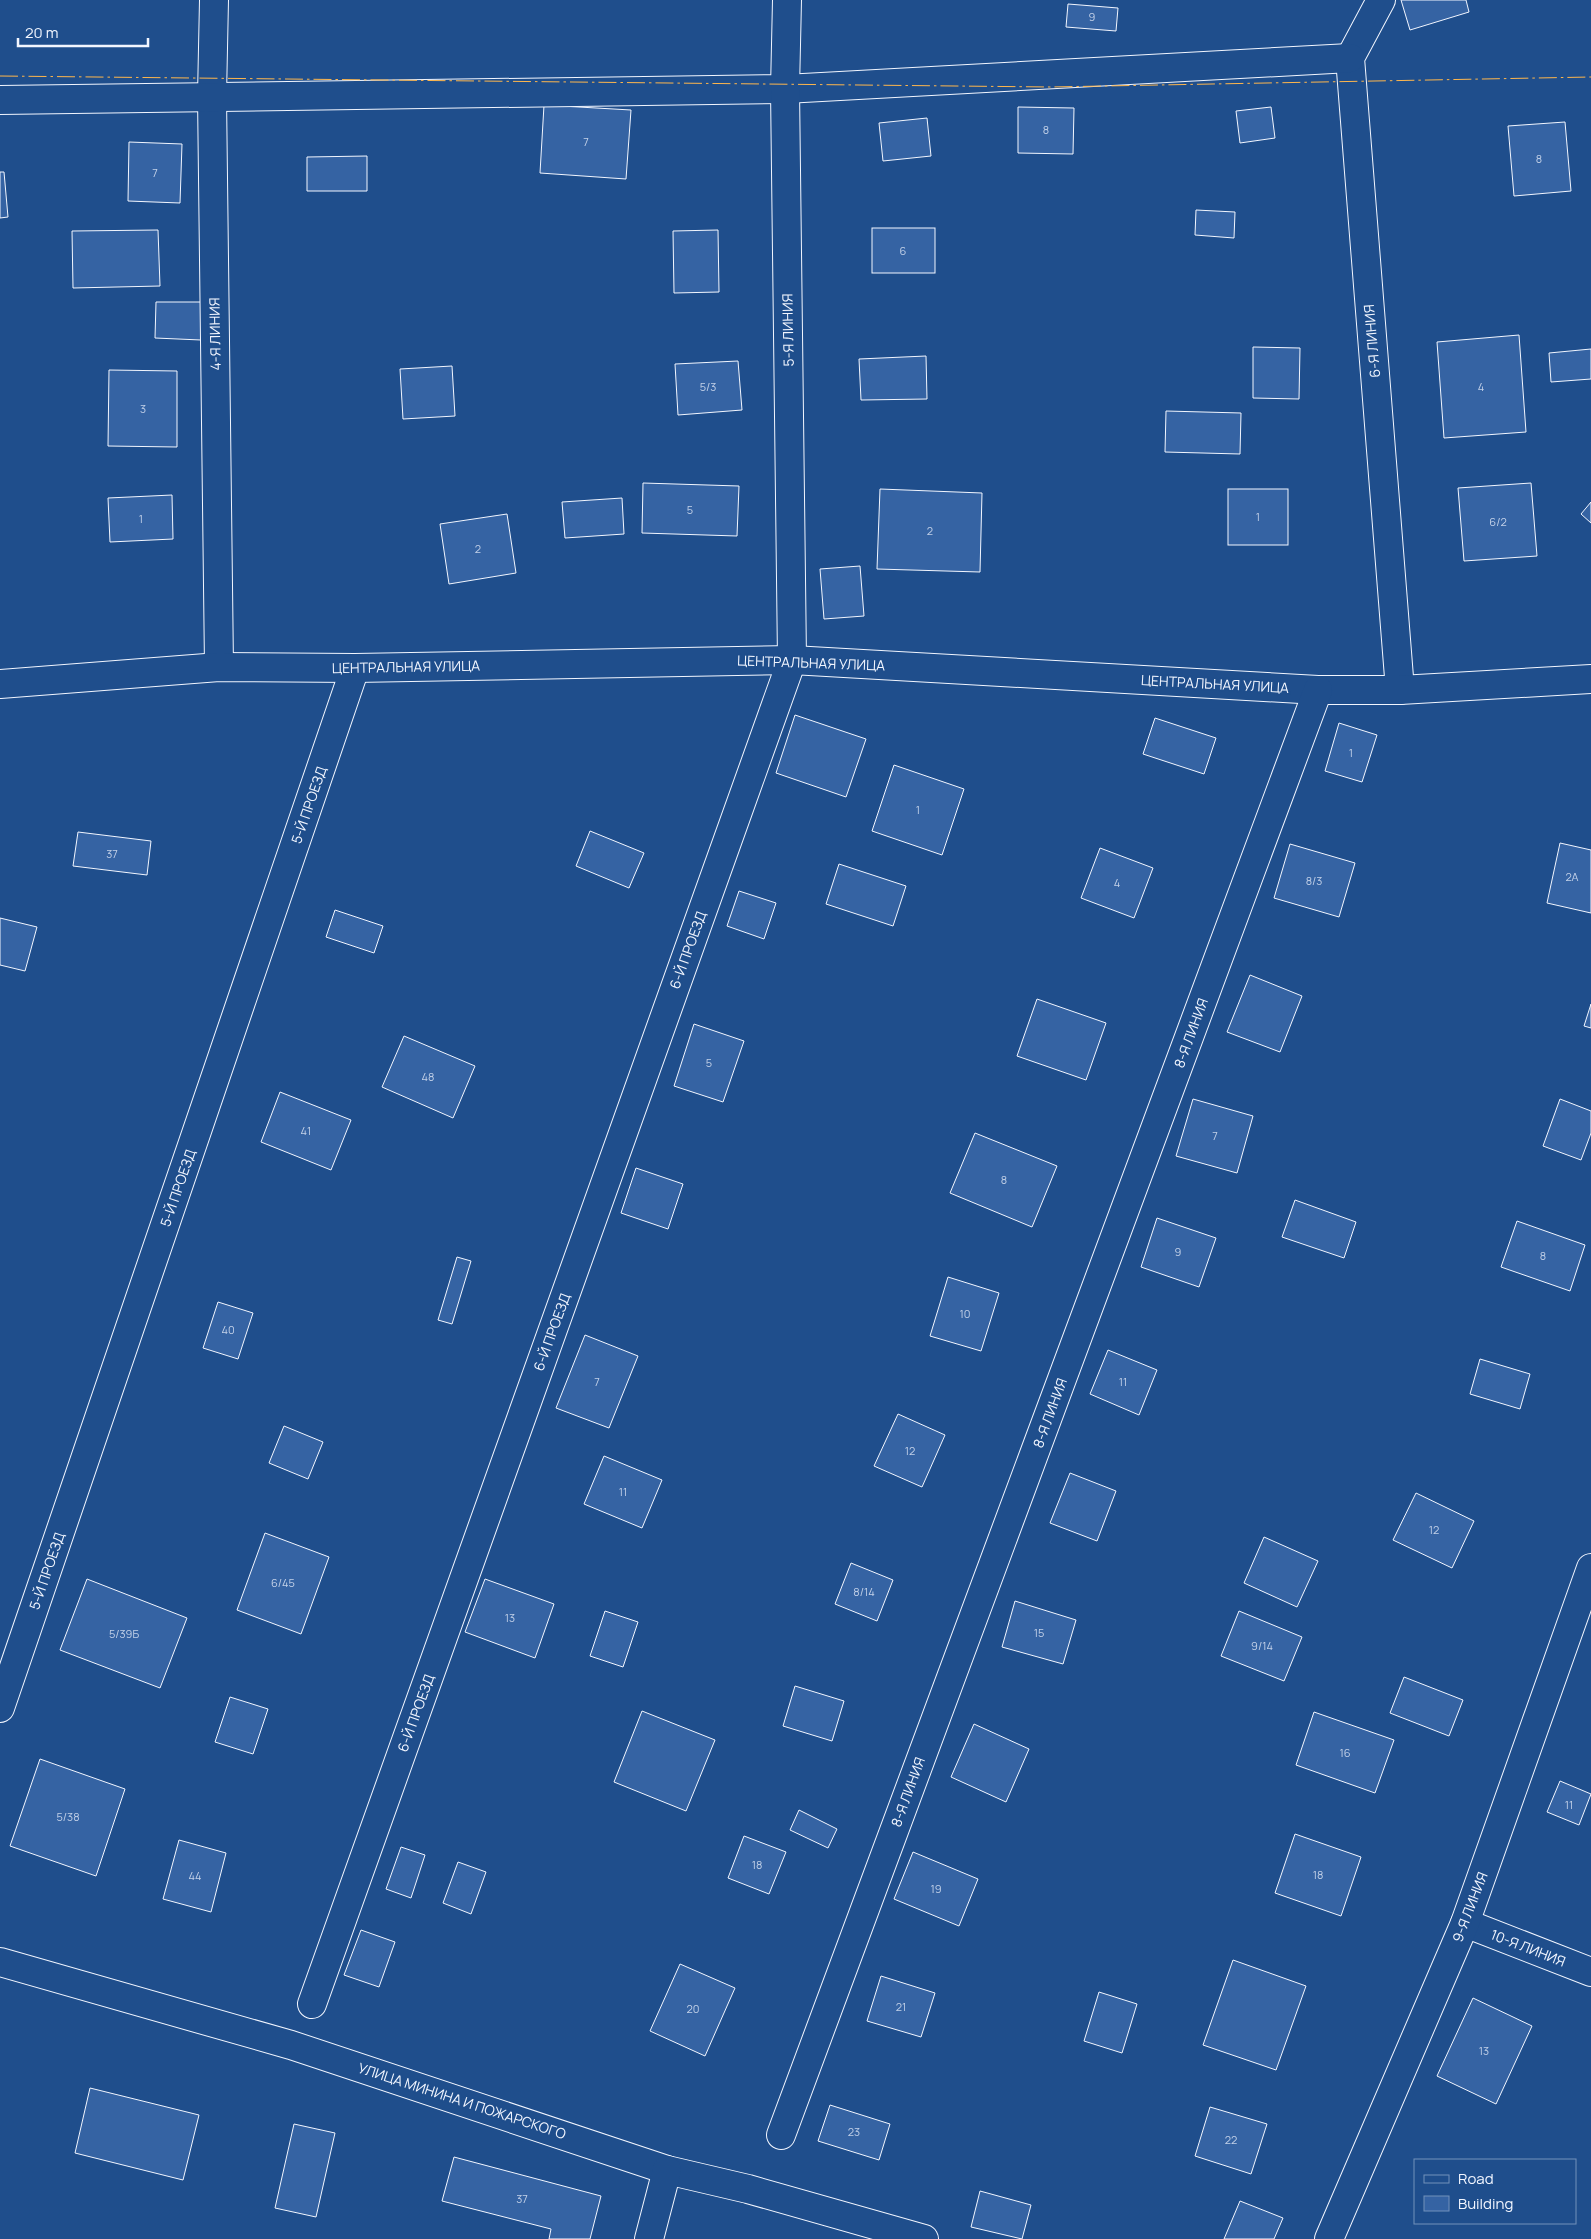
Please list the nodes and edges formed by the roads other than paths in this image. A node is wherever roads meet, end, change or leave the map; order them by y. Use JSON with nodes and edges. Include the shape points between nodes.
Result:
{"nodes":[{"id":1,"x":214,"y":0,"type":"edge"},
{"id":2,"x":787,"y":0,"type":"edge"},
{"id":3,"x":1381,"y":0,"type":"edge"},
{"id":4,"x":1350,"y":58,"type":"junction"},
{"id":5,"x":785,"y":89,"type":"junction"},
{"id":6,"x":212,"y":96,"type":"junction"},
{"id":7,"x":0,"y":100,"type":"edge"},
{"id":8,"x":792,"y":660,"type":"junction"},
{"id":9,"x":219,"y":667,"type":"junction"},
{"id":10,"x":355,"y":668,"type":"junction"},
{"id":11,"x":1591,"y":679,"type":"edge"},
{"id":12,"x":0,"y":684,"type":"edge"},
{"id":13,"x":1318,"y":690,"type":"junction"},
{"id":14,"x":1400,"y":690,"type":"junction"},
{"id":15,"x":1591,"y":1568,"type":"edge"},
{"id":16,"x":0,"y":1708,"type":"edge"},
{"id":17,"x":1465,"y":1923,"type":"junction"},
{"id":18,"x":0,"y":1962,"type":"edge"},
{"id":19,"x":1591,"y":1972,"type":"edge"},
{"id":20,"x":312,"y":2004,"type":"dead end"},
{"id":21,"x":781,"y":2135,"type":"dead end"},
{"id":22,"x":667,"y":2170,"type":"junction"},
{"id":23,"x":649,"y":2239,"type":"edge"},
{"id":24,"x":924,"y":2239,"type":"edge"},
{"id":25,"x":1329,"y":2239,"type":"edge"}],
"edges":[{"from":1,"to":6,"type":"street","name":"4-Я ЛИНИЯ"},
{"from":2,"to":5,"type":"street","name":"5-Я ЛИНИЯ"},
{"from":3,"to":4,"type":"street"},
{"from":4,"to":5,"type":"street"},
{"from":4,"to":14,"type":"street","name":"6-Я ЛИНИЯ"},
{"from":5,"to":6,"type":"street"},
{"from":5,"to":8,"type":"street","name":"5-Я ЛИНИЯ"},
{"from":6,"to":7,"type":"street"},
{"from":6,"to":9,"type":"street","name":"4-Я ЛИНИЯ"},
{"from":8,"to":10,"type":"street","name":"ЦЕНТРАЛЬНАЯ УЛИЦА"},
{"from":8,"to":13,"type":"street","name":"ЦЕНТРАЛЬНАЯ УЛИЦА"},
{"from":8,"to":20,"type":"street","name":"6-Й ПРОЕЗД"},
{"from":9,"to":10,"type":"street","name":"ЦЕНТРАЛЬНАЯ УЛИЦА"},
{"from":9,"to":12,"type":"street","name":"ЦЕНТРАЛЬНАЯ УЛИЦА"},
{"from":10,"to":16,"type":"street","name":"5-Й ПРОЕЗД"},
{"from":11,"to":14,"type":"street","name":"ЦЕНТРАЛЬНАЯ УЛИЦА"},
{"from":13,"to":14,"type":"street","name":"ЦЕНТРАЛЬНАЯ УЛИЦА"},
{"from":13,"to":21,"type":"street","name":"8-Я ЛИНИЯ"},
{"from":15,"to":17,"type":"street","name":"9-Я ЛИНИЯ"},
{"from":17,"to":19,"type":"street","name":"10-Я ЛИНИЯ"},
{"from":17,"to":25,"type":"street","name":"9-Я ЛИНИЯ"},
{"from":18,"to":22,"type":"street","name":"УЛИЦА МИНИНА И ПОЖАРСКОГО","via":[[291,2045]]},
{"from":22,"to":23,"type":"street"},
{"from":22,"to":24,"type":"street","name":"УЛИЦА МИНИНА И ПОЖАРСКОГО","via":[[748,2189]]}]}
